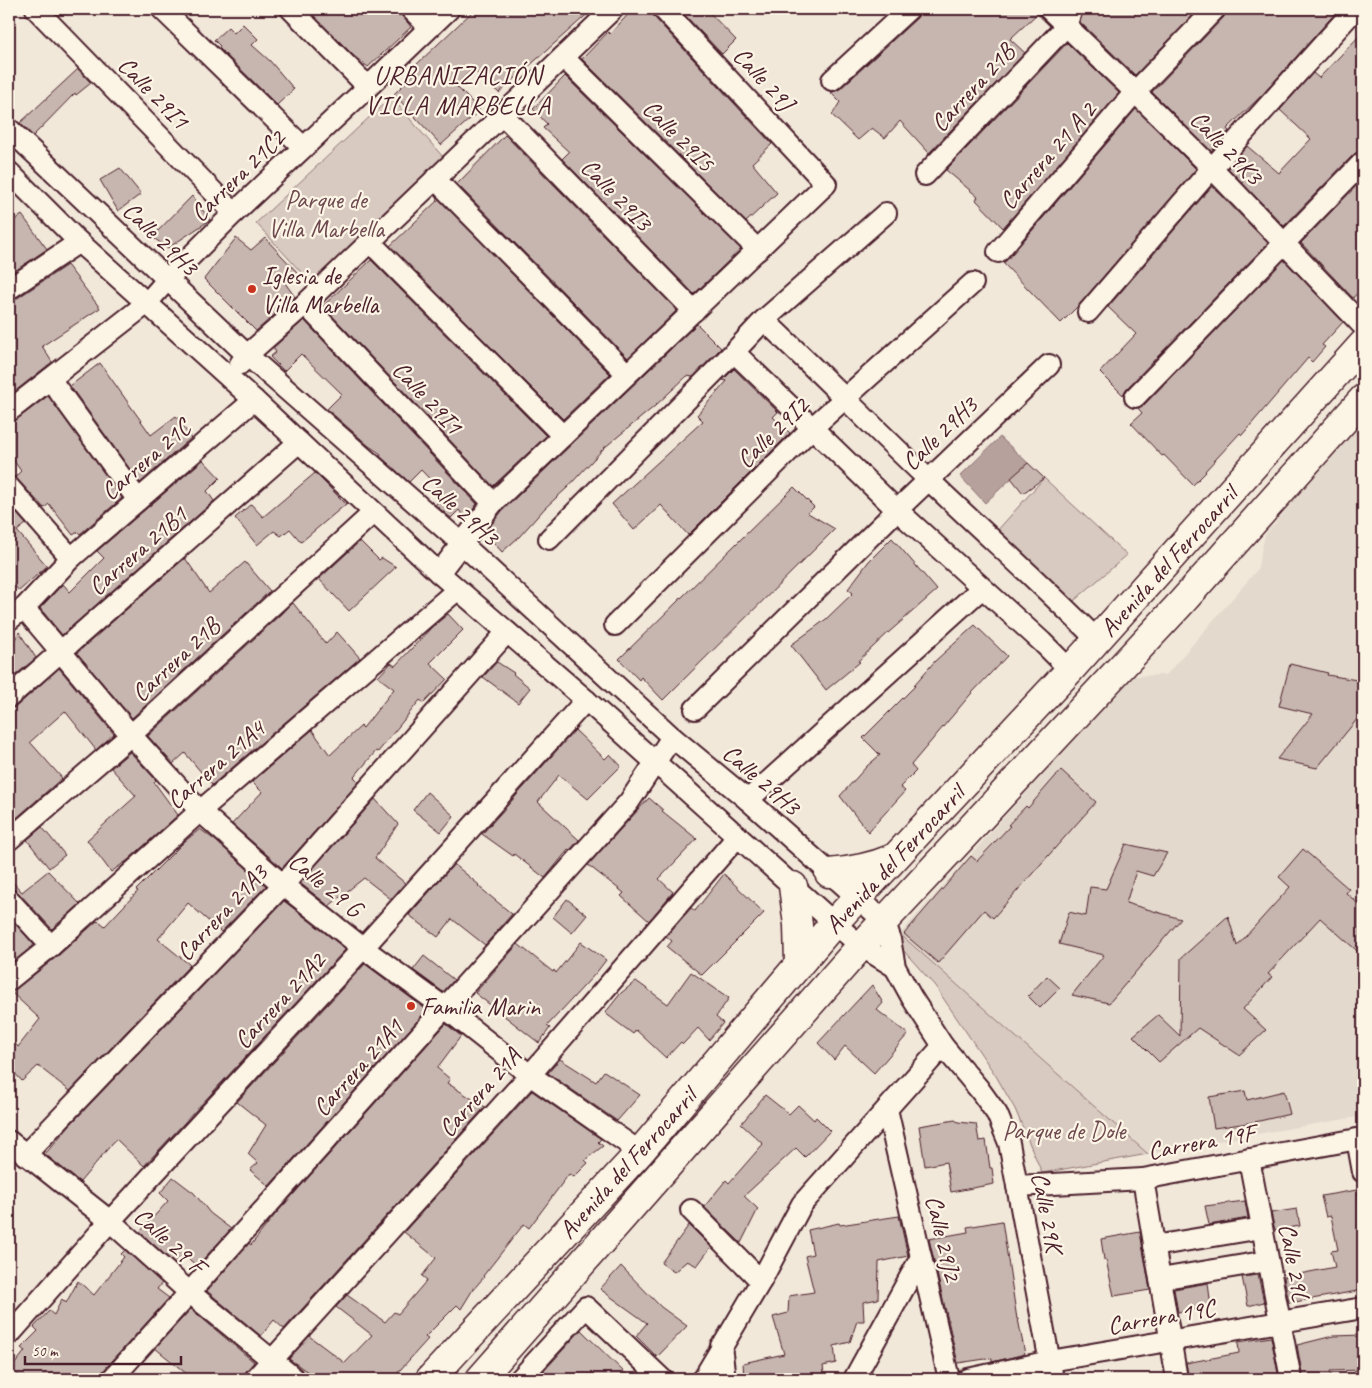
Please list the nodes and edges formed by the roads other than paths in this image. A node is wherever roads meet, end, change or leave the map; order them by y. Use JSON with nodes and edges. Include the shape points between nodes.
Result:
{"nodes":[{"id":1,"x":36,"y":9,"type":"edge"},
{"id":2,"x":162,"y":9,"type":"edge"},
{"id":3,"x":291,"y":9,"type":"edge"},
{"id":4,"x":411,"y":9,"type":"edge"},
{"id":5,"x":449,"y":9,"type":"edge"},
{"id":6,"x":613,"y":9,"type":"edge"},
{"id":7,"x":663,"y":9,"type":"edge"},
{"id":8,"x":909,"y":9,"type":"edge"},
{"id":9,"x":1049,"y":9,"type":"edge"},
{"id":10,"x":1215,"y":9,"type":"edge"},
{"id":11,"x":1355,"y":9,"type":"edge"},
{"id":12,"x":1069,"y":17,"type":"edge"},
{"id":13,"x":429,"y":27,"type":"junction"},
{"id":14,"x":563,"y":57,"type":"junction"},
{"id":15,"x":832,"y":80,"type":"dead end"},
{"id":16,"x":368,"y":88,"type":"junction"},
{"id":17,"x":1136,"y":92,"type":"junction"},
{"id":18,"x":502,"y":114,"type":"junction"},
{"id":19,"x":9,"y":129,"type":"edge"},
{"id":20,"x":303,"y":148,"type":"junction"},
{"id":21,"x":1363,"y":162,"type":"edge"},
{"id":22,"x":1212,"y":168,"type":"junction"},
{"id":23,"x":9,"y":172,"type":"edge"},
{"id":24,"x":925,"y":175,"type":"dead end"},
{"id":25,"x":435,"y":179,"type":"junction"},
{"id":26,"x":234,"y":213,"type":"junction"},
{"id":27,"x":886,"y":213,"type":"dead end"},
{"id":28,"x":79,"y":242,"type":"junction"},
{"id":29,"x":370,"y":242,"type":"junction"},
{"id":30,"x":1284,"y":244,"type":"junction"},
{"id":31,"x":758,"y":250,"type":"junction"},
{"id":32,"x":998,"y":252,"type":"dead end"},
{"id":33,"x":167,"y":280,"type":"junction"},
{"id":34,"x":974,"y":283,"type":"dead end"},
{"id":35,"x":9,"y":289,"type":"edge"},
{"id":36,"x":146,"y":304,"type":"junction"},
{"id":37,"x":305,"y":304,"type":"junction"},
{"id":38,"x":694,"y":311,"type":"junction"},
{"id":39,"x":1088,"y":312,"type":"dead end"},
{"id":40,"x":764,"y":320,"type":"junction"},
{"id":41,"x":1363,"y":326,"type":"edge"},
{"id":42,"x":1363,"y":344,"type":"edge"},
{"id":43,"x":734,"y":352,"type":"junction"},
{"id":44,"x":247,"y":354,"type":"junction"},
{"id":45,"x":1049,"y":365,"type":"dead end"},
{"id":46,"x":627,"y":374,"type":"junction"},
{"id":47,"x":229,"y":378,"type":"junction"},
{"id":48,"x":50,"y":379,"type":"junction"},
{"id":49,"x":1135,"y":396,"type":"dead end"},
{"id":50,"x":846,"y":398,"type":"junction"},
{"id":51,"x":1363,"y":399,"type":"edge"},
{"id":52,"x":254,"y":400,"type":"junction"},
{"id":53,"x":9,"y":411,"type":"edge"},
{"id":54,"x":813,"y":427,"type":"junction"},
{"id":55,"x":563,"y":436,"type":"junction"},
{"id":56,"x":299,"y":442,"type":"junction"},
{"id":57,"x":928,"y":480,"type":"junction"},
{"id":58,"x":9,"y":487,"type":"edge"},
{"id":59,"x":138,"y":500,"type":"junction"},
{"id":60,"x":493,"y":503,"type":"junction"},
{"id":61,"x":897,"y":510,"type":"junction"},
{"id":62,"x":373,"y":513,"type":"junction"},
{"id":63,"x":548,"y":539,"type":"dead end"},
{"id":64,"x":461,"y":543,"type":"junction"},
{"id":65,"x":70,"y":558,"type":"junction"},
{"id":66,"x":439,"y":573,"type":"junction"},
{"id":67,"x":982,"y":588,"type":"junction"},
{"id":68,"x":457,"y":590,"type":"junction"},
{"id":69,"x":16,"y":614,"type":"edge"},
{"id":70,"x":615,"y":625,"type":"dead end"},
{"id":71,"x":507,"y":632,"type":"junction"},
{"id":72,"x":1097,"y":640,"type":"junction"},
{"id":73,"x":61,"y":652,"type":"junction"},
{"id":74,"x":1070,"y":670,"type":"junction"},
{"id":75,"x":9,"y":697,"type":"edge"},
{"id":76,"x":586,"y":700,"type":"junction"},
{"id":77,"x":695,"y":709,"type":"dead end"},
{"id":78,"x":131,"y":736,"type":"junction"},
{"id":79,"x":672,"y":738,"type":"junction"},
{"id":80,"x":655,"y":763,"type":"junction"},
{"id":81,"x":748,"y":800,"type":"junction"},
{"id":82,"x":200,"y":811,"type":"junction"},
{"id":83,"x":738,"y":836,"type":"junction"},
{"id":84,"x":9,"y":840,"type":"edge"},
{"id":85,"x":895,"y":858,"type":"junction"},
{"id":86,"x":828,"y":873,"type":"junction"},
{"id":87,"x":283,"y":885,"type":"junction"},
{"id":88,"x":792,"y":886,"type":"junction"},
{"id":89,"x":858,"y":897,"type":"junction"},
{"id":90,"x":9,"y":900,"type":"edge"},
{"id":91,"x":884,"y":921,"type":"junction"},
{"id":92,"x":834,"y":923,"type":"junction"},
{"id":93,"x":50,"y":946,"type":"junction"},
{"id":94,"x":861,"y":946,"type":"junction"},
{"id":95,"x":363,"y":948,"type":"junction"},
{"id":96,"x":799,"y":964,"type":"junction"},
{"id":97,"x":895,"y":967,"type":"junction"},
{"id":98,"x":9,"y":980,"type":"edge"},
{"id":99,"x":446,"y":1008,"type":"junction"},
{"id":100,"x":943,"y":1046,"type":"junction"},
{"id":101,"x":530,"y":1075,"type":"junction"},
{"id":102,"x":887,"y":1109,"type":"junction"},
{"id":103,"x":1360,"y":1139,"type":"edge"},
{"id":104,"x":9,"y":1141,"type":"edge"},
{"id":105,"x":640,"y":1152,"type":"junction"},
{"id":106,"x":25,"y":1155,"type":"junction"},
{"id":107,"x":1249,"y":1159,"type":"junction"},
{"id":108,"x":1363,"y":1172,"type":"edge"},
{"id":109,"x":1143,"y":1179,"type":"junction"},
{"id":110,"x":1017,"y":1186,"type":"junction"},
{"id":111,"x":691,"y":1210,"type":"dead end"},
{"id":112,"x":110,"y":1222,"type":"junction"},
{"id":113,"x":1262,"y":1228,"type":"junction"},
{"id":114,"x":1154,"y":1246,"type":"junction"},
{"id":115,"x":921,"y":1257,"type":"junction"},
{"id":116,"x":1268,"y":1261,"type":"junction"},
{"id":117,"x":1160,"y":1279,"type":"junction"},
{"id":118,"x":761,"y":1281,"type":"junction"},
{"id":119,"x":189,"y":1292,"type":"junction"},
{"id":120,"x":1363,"y":1308,"type":"edge"},
{"id":121,"x":1280,"y":1322,"type":"junction"},
{"id":122,"x":9,"y":1335,"type":"edge"},
{"id":123,"x":1171,"y":1342,"type":"junction"},
{"id":124,"x":721,"y":1346,"type":"junction"},
{"id":125,"x":272,"y":1360,"type":"junction"},
{"id":126,"x":1052,"y":1370,"type":"edge"},
{"id":127,"x":524,"y":1378,"type":"edge"},
{"id":128,"x":1284,"y":1378,"type":"edge"},
{"id":129,"x":112,"y":1379,"type":"edge"},
{"id":130,"x":255,"y":1379,"type":"edge"},
{"id":131,"x":295,"y":1379,"type":"edge"},
{"id":132,"x":430,"y":1379,"type":"edge"},
{"id":133,"x":480,"y":1379,"type":"edge"},
{"id":134,"x":662,"y":1379,"type":"edge"},
{"id":135,"x":703,"y":1379,"type":"edge"},
{"id":136,"x":725,"y":1379,"type":"edge"},
{"id":137,"x":854,"y":1379,"type":"edge"},
{"id":138,"x":949,"y":1379,"type":"edge"},
{"id":139,"x":968,"y":1379,"type":"edge"},
{"id":140,"x":1177,"y":1379,"type":"edge"}],
"edges":[{"from":1,"to":26,"type":"street","name":"Calle 29I1"},
{"from":2,"to":20,"type":"street"},
{"from":3,"to":16,"type":"street"},
{"from":4,"to":13,"type":"street"},
{"from":5,"to":13,"type":"street","name":"Carrera 21C2"},
{"from":6,"to":14,"type":"street"},
{"from":7,"to":31,"type":"street","name":"Calle 29J","via":[[826,184]]},
{"from":8,"to":15,"type":"street"},
{"from":9,"to":12,"type":"street","name":"Calle 29K3"},
{"from":10,"to":17,"type":"street"},
{"from":11,"to":22,"type":"street"},
{"from":12,"to":17,"type":"street","name":"Calle 29K3"},
{"from":12,"to":24,"type":"street","name":"Carrera 21B"},
{"from":13,"to":16,"type":"street","name":"Carrera 21C2"},
{"from":14,"to":18,"type":"street"},
{"from":14,"to":31,"type":"street","name":"Calle 29I5"},
{"from":16,"to":20,"type":"street","name":"Carrera 21C2"},
{"from":17,"to":22,"type":"street","name":"Calle 29K3"},
{"from":17,"to":32,"type":"street","name":"Carrera 21 A 2"},
{"from":18,"to":25,"type":"street"},
{"from":18,"to":38,"type":"street","name":"Calle 29I3"},
{"from":19,"to":33,"type":"street","name":"Calle 29H3"},
{"from":20,"to":26,"type":"street","name":"Carrera 21C2"},
{"from":21,"to":30,"type":"street"},
{"from":22,"to":30,"type":"street","name":"Calle 29K3"},
{"from":22,"to":39,"type":"street"},
{"from":23,"to":28,"type":"street"},
{"from":25,"to":29,"type":"street"},
{"from":25,"to":46,"type":"street"},
{"from":26,"to":33,"type":"street","name":"Carrera 21C2"},
{"from":27,"to":40,"type":"street"},
{"from":28,"to":35,"type":"street"},
{"from":28,"to":36,"type":"street"},
{"from":29,"to":37,"type":"street"},
{"from":29,"to":55,"type":"street"},
{"from":30,"to":41,"type":"street","name":"Calle 29K3"},
{"from":30,"to":49,"type":"street"},
{"from":31,"to":38,"type":"street"},
{"from":33,"to":36,"type":"street","name":"Carrera 21C2"},
{"from":33,"to":44,"type":"street","name":"Calle 29H3"},
{"from":34,"to":50,"type":"street","name":"Calle 29I2"},
{"from":36,"to":47,"type":"street"},
{"from":36,"to":48,"type":"street","name":"Carrera 21C2"},
{"from":37,"to":44,"type":"street"},
{"from":37,"to":60,"type":"street","name":"Calle 29I1"},
{"from":38,"to":46,"type":"street"},
{"from":40,"to":43,"type":"street"},
{"from":40,"to":50,"type":"street"},
{"from":42,"to":72,"type":"main road","name":"Avenida del Ferrocarril"},
{"from":43,"to":54,"type":"street"},
{"from":43,"to":63,"type":"street"},
{"from":44,"to":47,"type":"street"},
{"from":44,"to":64,"type":"street","name":"Calle 29H3"},
{"from":45,"to":57,"type":"street","name":"Calle 29H3"},
{"from":46,"to":55,"type":"street"},
{"from":47,"to":52,"type":"street"},
{"from":48,"to":53,"type":"street","name":"Carrera 21C2"},
{"from":48,"to":59,"type":"street"},
{"from":50,"to":54,"type":"street","name":"Calle 29I2"},
{"from":50,"to":57,"type":"street"},
{"from":51,"to":91,"type":"main road","name":"Avenida del Ferrocarril","via":[[1182,602]]},
{"from":52,"to":56,"type":"street"},
{"from":52,"to":59,"type":"street","name":"Carrera 21C"},
{"from":54,"to":61,"type":"street"},
{"from":54,"to":70,"type":"street","name":"Calle 29I2"},
{"from":55,"to":60,"type":"street"},
{"from":56,"to":62,"type":"street"},
{"from":56,"to":73,"type":"street","name":"Carrera 21B1"},
{"from":57,"to":61,"type":"street","name":"Calle 29H3"},
{"from":57,"to":72,"type":"street"},
{"from":58,"to":65,"type":"street"},
{"from":59,"to":65,"type":"street","name":"Carrera 21C"},
{"from":60,"to":64,"type":"street"},
{"from":61,"to":67,"type":"street"},
{"from":61,"to":77,"type":"street","name":"Calle 29H3"},
{"from":62,"to":66,"type":"street"},
{"from":62,"to":78,"type":"street","name":"Carrera 21B"},
{"from":64,"to":66,"type":"street"},
{"from":64,"to":79,"type":"street","name":"Calle 29H3"},
{"from":65,"to":69,"type":"street","name":"Carrera 21C"},
{"from":66,"to":68,"type":"street"},
{"from":67,"to":74,"type":"street"},
{"from":67,"to":81,"type":"street"},
{"from":68,"to":71,"type":"street"},
{"from":68,"to":82,"type":"street","name":"Carrera 21A4"},
{"from":69,"to":73,"type":"street","name":"Calle 29 G"},
{"from":71,"to":76,"type":"street"},
{"from":71,"to":87,"type":"street","name":"Carrera 21A3"},
{"from":72,"to":74,"type":"main road","name":"Avenida del Ferrocarril"},
{"from":73,"to":75,"type":"street","name":"Carrera 21B1"},
{"from":73,"to":78,"type":"street","name":"Calle 29 G"},
{"from":74,"to":85,"type":"main road","name":"Avenida del Ferrocarril"},
{"from":76,"to":80,"type":"street"},
{"from":76,"to":95,"type":"street","name":"Carrera 21A2"},
{"from":78,"to":82,"type":"street","name":"Calle 29 G"},
{"from":78,"to":84,"type":"street","name":"Carrera 21B"},
{"from":79,"to":80,"type":"street","name":"Carrera 21A1"},
{"from":79,"to":81,"type":"street","name":"Calle 29H3"},
{"from":80,"to":83,"type":"street"},
{"from":80,"to":99,"type":"street","name":"Carrera 21A1","via":[[628,802]]},
{"from":81,"to":86,"type":"street","name":"Calle 29H3"},
{"from":82,"to":87,"type":"street","name":"Calle 29 G"},
{"from":82,"to":93,"type":"street","name":"Carrera 21A4"},
{"from":83,"to":88,"type":"street"},
{"from":83,"to":101,"type":"street","name":"Carrera 21A"},
{"from":85,"to":86,"type":"main road","via":[[871,868]]},
{"from":85,"to":89,"type":"main road","name":"Avenida del Ferrocarril"},
{"from":86,"to":89,"type":"street","name":"Calle 29H3"},
{"from":87,"to":95,"type":"street","name":"Calle 29 G"},
{"from":87,"to":106,"type":"street","name":"Carrera 21A3"},
{"from":88,"to":92,"type":"street"},
{"from":88,"to":96,"type":"main road"},
{"from":89,"to":91,"type":"street","name":"Calle 29H3"},
{"from":89,"to":92,"type":"main road","name":"Avenida del Ferrocarril"},
{"from":90,"to":93,"type":"street"},
{"from":91,"to":94,"type":"main road","name":"Avenida del Ferrocarril"},
{"from":91,"to":97,"type":"street","name":"Calle 29K"},
{"from":92,"to":94,"type":"street"},
{"from":92,"to":96,"type":"main road","name":"Avenida del Ferrocarril"},
{"from":93,"to":98,"type":"street","name":"Carrera 21A4"},
{"from":94,"to":97,"type":"street","name":"Calle 29K"},
{"from":94,"to":133,"type":"main road","name":"Avenida del Ferrocarril"},
{"from":95,"to":99,"type":"street","name":"Calle 29 G"},
{"from":95,"to":112,"type":"street","name":"Carrera 21A2"},
{"from":96,"to":105,"type":"main road","name":"Avenida del Ferrocarril"},
{"from":97,"to":100,"type":"street","name":"Calle 29K"},
{"from":99,"to":101,"type":"street","name":"Calle 29 G"},
{"from":99,"to":119,"type":"street","name":"Carrera 21A1"},
{"from":100,"to":102,"type":"street"},
{"from":100,"to":110,"type":"street","name":"Calle 29K","via":[[997,1114],[1008,1143]]},
{"from":101,"to":105,"type":"street","name":"Calle 29 G"},
{"from":101,"to":125,"type":"street","name":"Carrera 21A"},
{"from":102,"to":115,"type":"street","name":"Calle 29J2"},
{"from":102,"to":118,"type":"street","via":[[802,1204]]},
{"from":103,"to":107,"type":"street","name":"Carrera 19F"},
{"from":103,"to":108,"type":"street"},
{"from":104,"to":106,"type":"street","name":"Calle 29 F"},
{"from":105,"to":132,"type":"main road","name":"Avenida del Ferrocarril"},
{"from":106,"to":112,"type":"street","name":"Calle 29 F"},
{"from":107,"to":109,"type":"street","name":"Carrera 19F"},
{"from":107,"to":113,"type":"street","name":"Calle 29L"},
{"from":109,"to":110,"type":"street","name":"Carrera 19F"},
{"from":109,"to":114,"type":"street"},
{"from":110,"to":126,"type":"street","name":"Calle 29K"},
{"from":111,"to":118,"type":"street"},
{"from":112,"to":119,"type":"street","name":"Calle 29 F"},
{"from":112,"to":122,"type":"street","name":"Carrera 21A2"},
{"from":113,"to":114,"type":"street"},
{"from":113,"to":116,"type":"street","name":"Calle 29L"},
{"from":114,"to":117,"type":"street"},
{"from":115,"to":137,"type":"street"},
{"from":115,"to":138,"type":"street","name":"Calle 29J2"},
{"from":116,"to":117,"type":"street"},
{"from":116,"to":121,"type":"street","name":"Calle 29L"},
{"from":117,"to":123,"type":"street"},
{"from":118,"to":124,"type":"street"},
{"from":119,"to":125,"type":"street","name":"Calle 29 F"},
{"from":119,"to":129,"type":"street","name":"Carrera 21A1"},
{"from":120,"to":121,"type":"street","name":"Carrera 19C"},
{"from":121,"to":123,"type":"street","name":"Carrera 19C"},
{"from":121,"to":128,"type":"street","name":"Calle 29L"},
{"from":123,"to":126,"type":"street","name":"Carrera 19C"},
{"from":123,"to":140,"type":"street"},
{"from":124,"to":135,"type":"street"},
{"from":124,"to":136,"type":"street"},
{"from":125,"to":130,"type":"street","name":"Carrera 21A"},
{"from":125,"to":131,"type":"street","name":"Calle 29 F"},
{"from":126,"to":139,"type":"street","name":"Carrera 19C"},
{"from":127,"to":134,"type":"street","via":[[586,1307]]}]}
